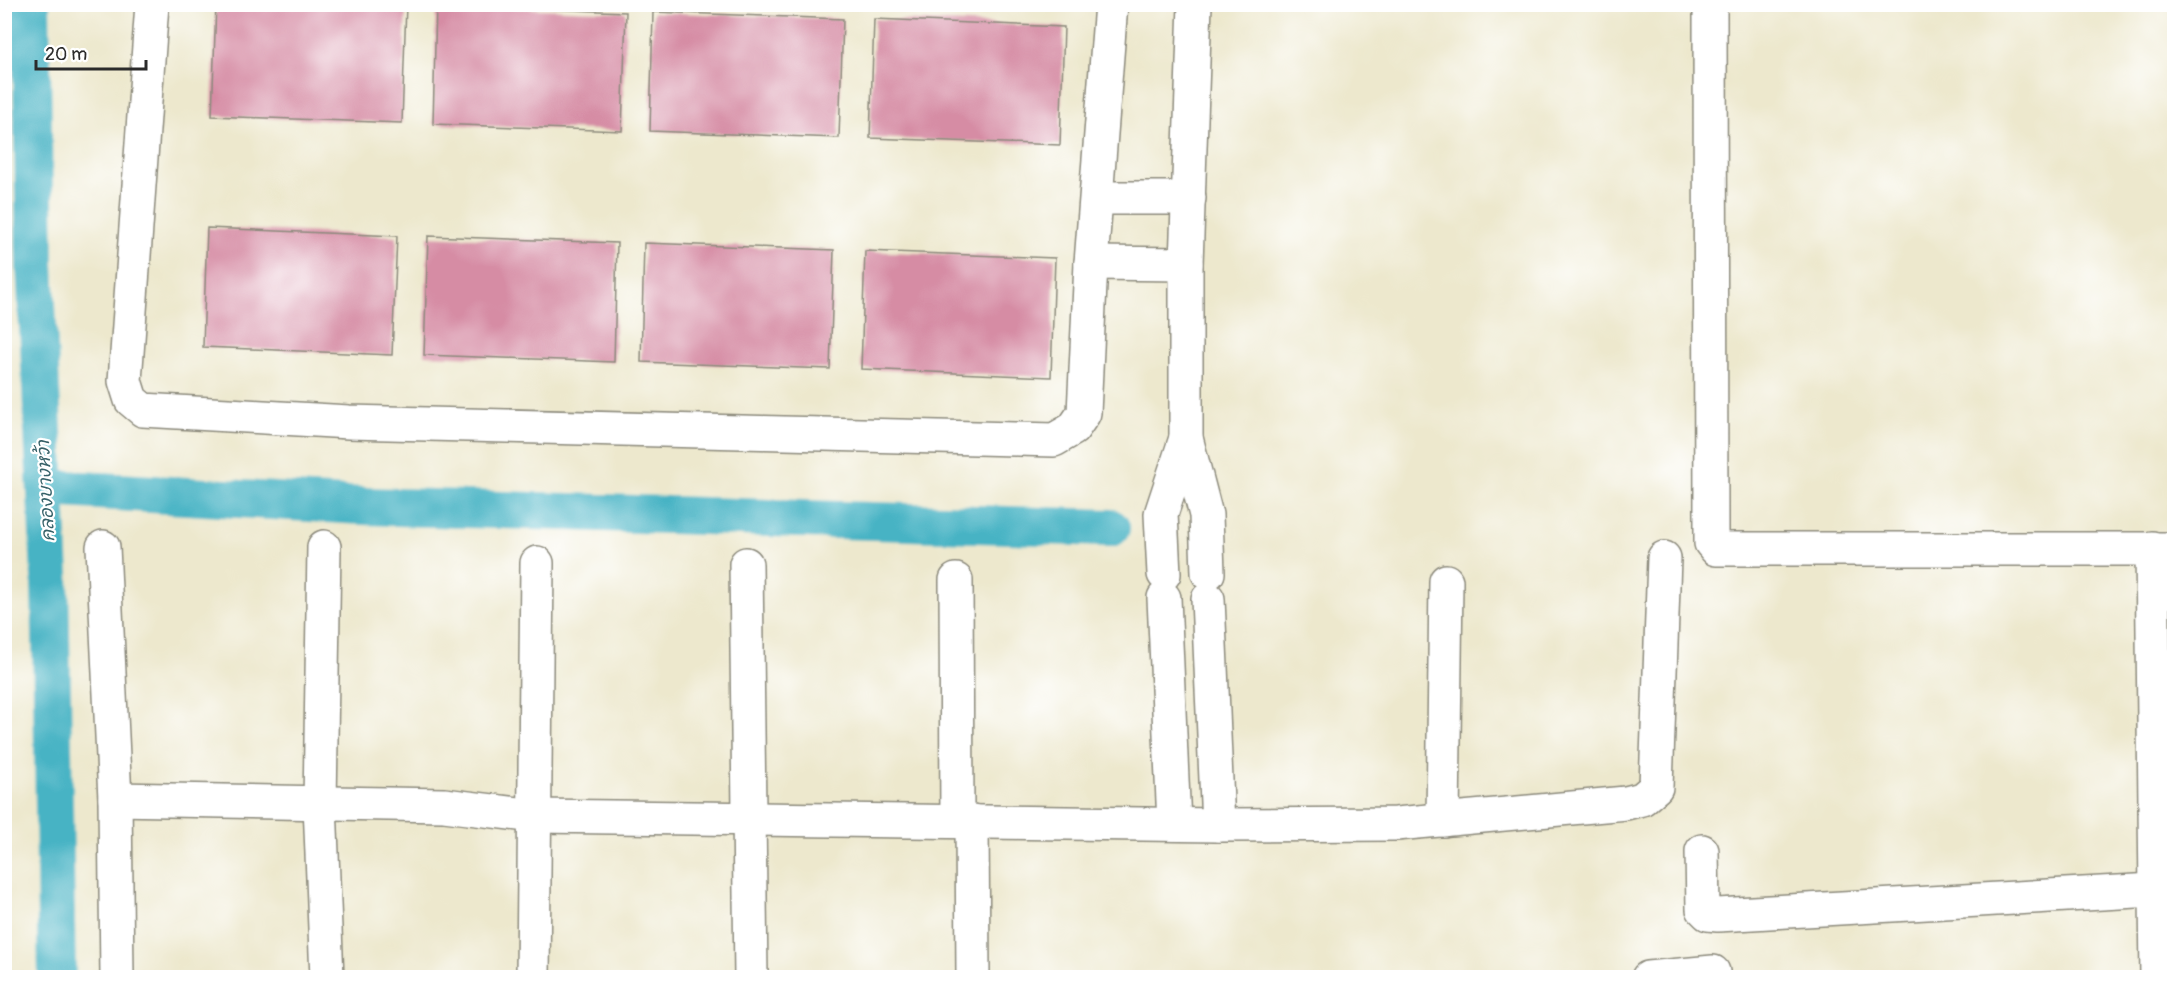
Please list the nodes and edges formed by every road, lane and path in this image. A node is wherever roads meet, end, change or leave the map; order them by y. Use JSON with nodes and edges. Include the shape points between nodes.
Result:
{"nodes":[{"id":1,"x":152,"y":4,"type":"edge"},
{"id":2,"x":1111,"y":4,"type":"edge"},
{"id":3,"x":1195,"y":4,"type":"edge"},
{"id":4,"x":1710,"y":4,"type":"edge"},
{"id":5,"x":1097,"y":198,"type":"junction"},
{"id":6,"x":1189,"y":198,"type":"junction"},
{"id":7,"x":1091,"y":263,"type":"junction"},
{"id":8,"x":1186,"y":264,"type":"junction"},
{"id":9,"x":1186,"y":438,"type":"junction"},
{"id":10,"x":103,"y":547,"type":"dead end"},
{"id":11,"x":324,"y":547,"type":"dead end"},
{"id":12,"x":2164,"y":548,"type":"edge"},
{"id":13,"x":1664,"y":558,"type":"dead end"},
{"id":14,"x":537,"y":563,"type":"dead end"},
{"id":15,"x":746,"y":564,"type":"dead end"},
{"id":16,"x":956,"y":580,"type":"dead end"},
{"id":17,"x":1446,"y":581,"type":"dead end"},
{"id":18,"x":115,"y":799,"type":"junction"},
{"id":19,"x":320,"y":804,"type":"junction"},
{"id":20,"x":535,"y":816,"type":"junction"},
{"id":21,"x":749,"y":819,"type":"junction"},
{"id":22,"x":1443,"y":820,"type":"junction"},
{"id":23,"x":964,"y":821,"type":"junction"},
{"id":24,"x":1173,"y":824,"type":"junction"},
{"id":25,"x":1218,"y":825,"type":"junction"},
{"id":26,"x":1702,"y":851,"type":"dead end"},
{"id":27,"x":2154,"y":890,"type":"junction"},
{"id":28,"x":1713,"y":972,"type":"dead end"},
{"id":29,"x":117,"y":978,"type":"edge"},
{"id":30,"x":327,"y":978,"type":"edge"},
{"id":31,"x":533,"y":978,"type":"edge"},
{"id":32,"x":751,"y":978,"type":"edge"},
{"id":33,"x":974,"y":978,"type":"edge"},
{"id":34,"x":1648,"y":978,"type":"edge"},
{"id":35,"x":2157,"y":978,"type":"edge"}],
"edges":[{"from":1,"to":7,"type":"street","via":[[125,381],[131,400],[143,410],[349,422],[1054,440],[1073,429],[1084,413]]},
{"from":2,"to":5,"type":"street"},
{"from":3,"to":6,"type":"street"},
{"from":4,"to":12,"type":"street","via":[[1711,543],[1716,549]]},
{"from":5,"to":6,"type":"street"},
{"from":5,"to":7,"type":"street"},
{"from":6,"to":8,"type":"street"},
{"from":7,"to":8,"type":"street"},
{"from":8,"to":9,"type":"street"},
{"from":9,"to":24,"type":"street","via":[[1161,514]]},
{"from":9,"to":25,"type":"street","via":[[1206,515]]},
{"from":10,"to":18,"type":"street"},
{"from":11,"to":19,"type":"street"},
{"from":12,"to":27,"type":"street"},
{"from":13,"to":22,"type":"street","via":[[1656,786],[1642,799],[1626,803]]},
{"from":14,"to":20,"type":"street"},
{"from":15,"to":21,"type":"street"},
{"from":16,"to":23,"type":"street"},
{"from":17,"to":22,"type":"street"},
{"from":18,"to":19,"type":"street"},
{"from":18,"to":29,"type":"street"},
{"from":19,"to":20,"type":"street","via":[[444,805]]},
{"from":19,"to":30,"type":"street"},
{"from":20,"to":21,"type":"street"},
{"from":20,"to":31,"type":"street"},
{"from":21,"to":23,"type":"street"},
{"from":21,"to":32,"type":"street"},
{"from":22,"to":25,"type":"street"},
{"from":23,"to":24,"type":"street"},
{"from":23,"to":33,"type":"street"},
{"from":24,"to":25,"type":"street"},
{"from":26,"to":27,"type":"street","via":[[1703,909],[1718,915]]},
{"from":27,"to":35,"type":"street"},
{"from":28,"to":34,"type":"street"}]}
